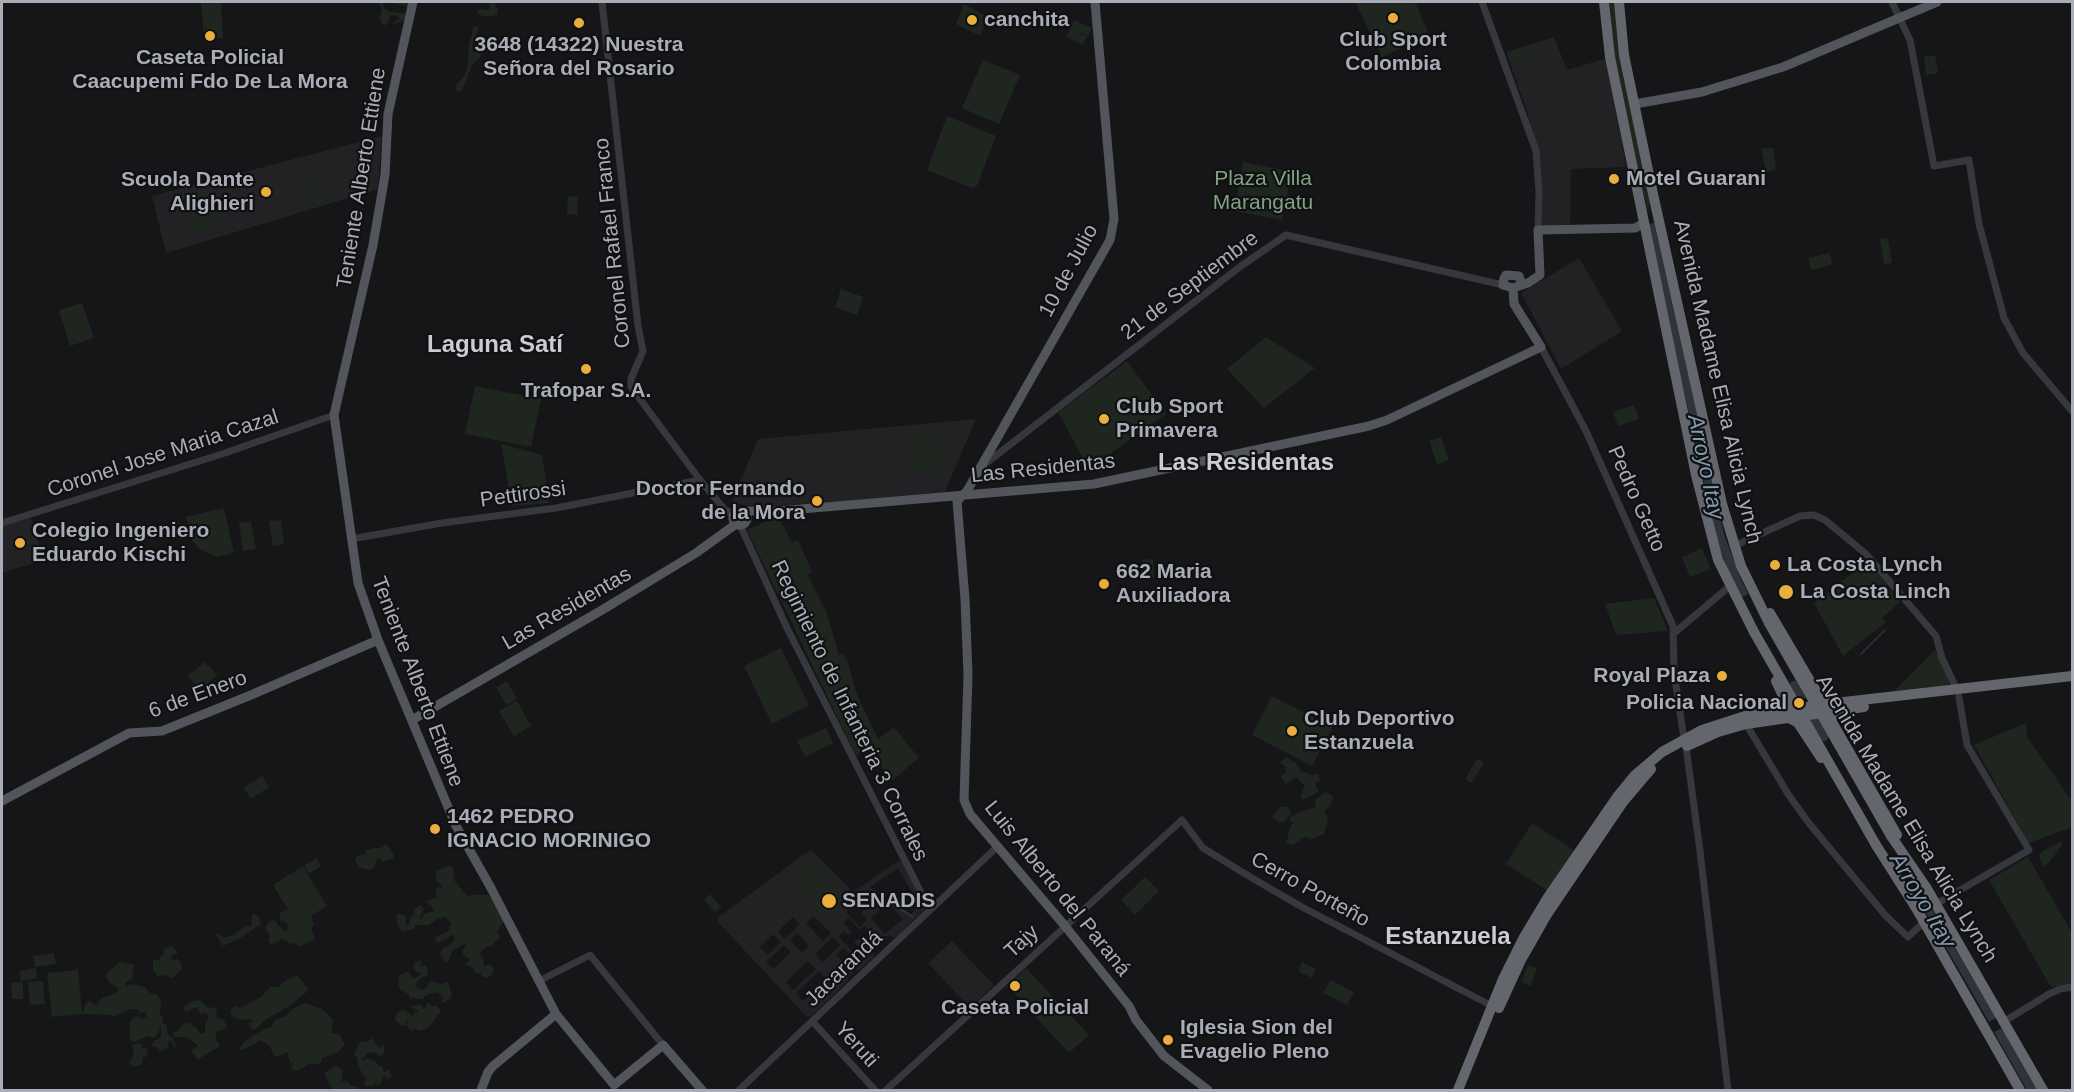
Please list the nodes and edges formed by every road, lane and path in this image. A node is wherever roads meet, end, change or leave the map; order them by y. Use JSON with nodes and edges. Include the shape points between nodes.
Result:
{"nodes":[{"id":1,"x":413,"y":2,"type":"edge"},
{"id":2,"x":602,"y":2,"type":"edge"},
{"id":3,"x":1095,"y":2,"type":"edge"},
{"id":4,"x":1482,"y":2,"type":"edge"},
{"id":5,"x":1606,"y":2,"type":"edge"},
{"id":6,"x":1619,"y":2,"type":"edge"},
{"id":7,"x":1892,"y":2,"type":"edge"},
{"id":8,"x":1937,"y":2,"type":"edge"},
{"id":9,"x":1900,"y":18,"type":"junction"},
{"id":10,"x":1635,"y":104,"type":"junction"},
{"id":11,"x":1653,"y":194,"type":"junction"},
{"id":12,"x":1644,"y":223,"type":"junction"},
{"id":13,"x":1538,"y":230,"type":"junction"},
{"id":14,"x":1534,"y":279,"type":"junction"},
{"id":15,"x":1510,"y":284,"type":"junction"},
{"id":16,"x":1541,"y":347,"type":"junction"},
{"id":17,"x":2073,"y":411,"type":"edge"},
{"id":18,"x":334,"y":415,"type":"junction"},
{"id":19,"x":980,"y":467,"type":"junction"},
{"id":20,"x":700,"y":480,"type":"junction"},
{"id":21,"x":961,"y":496,"type":"junction"},
{"id":22,"x":778,"y":511,"type":"junction"},
{"id":23,"x":737,"y":512,"type":"junction"},
{"id":24,"x":2,"y":523,"type":"edge"},
{"id":25,"x":740,"y":524,"type":"junction"},
{"id":26,"x":351,"y":539,"type":"junction"},
{"id":27,"x":1734,"y":546,"type":"junction"},
{"id":28,"x":1730,"y":586,"type":"junction"},
{"id":29,"x":1754,"y":594,"type":"junction"},
{"id":30,"x":1738,"y":602,"type":"junction"},
{"id":31,"x":1674,"y":634,"type":"junction"},
{"id":32,"x":378,"y":640,"type":"junction"},
{"id":33,"x":2073,"y":676,"type":"edge"},
{"id":34,"x":2073,"y":683,"type":"edge"},
{"id":35,"x":1958,"y":694,"type":"junction"},
{"id":36,"x":1837,"y":707,"type":"junction"},
{"id":37,"x":1781,"y":714,"type":"junction"},
{"id":38,"x":412,"y":720,"type":"junction"},
{"id":39,"x":1746,"y":724,"type":"junction"},
{"id":40,"x":1685,"y":743,"type":"junction"},
{"id":41,"x":2,"y":801,"type":"edge"},
{"id":42,"x":1182,"y":820,"type":"joint"},
{"id":43,"x":998,"y":847,"type":"junction"},
{"id":44,"x":1898,"y":879,"type":"junction"},
{"id":45,"x":1926,"y":887,"type":"junction"},
{"id":46,"x":1936,"y":904,"type":"junction"},
{"id":47,"x":930,"y":910,"type":"junction"},
{"id":48,"x":1924,"y":922,"type":"junction"},
{"id":49,"x":1065,"y":926,"type":"junction"},
{"id":50,"x":539,"y":981,"type":"junction"},
{"id":51,"x":2073,"y":987,"type":"edge"},
{"id":52,"x":1496,"y":1007,"type":"junction"},
{"id":53,"x":556,"y":1014,"type":"junction"},
{"id":54,"x":813,"y":1022,"type":"junction"},
{"id":55,"x":1995,"y":1026,"type":"junction"},
{"id":56,"x":663,"y":1045,"type":"junction"},
{"id":57,"x":481,"y":1090,"type":"edge"},
{"id":58,"x":702,"y":1090,"type":"edge"},
{"id":59,"x":739,"y":1090,"type":"edge"},
{"id":60,"x":875,"y":1090,"type":"edge"},
{"id":61,"x":886,"y":1090,"type":"edge"},
{"id":62,"x":1208,"y":1090,"type":"edge"},
{"id":63,"x":1458,"y":1090,"type":"edge"},
{"id":64,"x":1466,"y":1090,"type":"edge"},
{"id":65,"x":1728,"y":1090,"type":"edge"},
{"id":66,"x":2020,"y":1090,"type":"edge"},
{"id":67,"x":2043,"y":1090,"type":"edge"}],
"edges":[{"from":1,"to":18,"type":"main road","name":"Teniente Alberto Ettiene","via":[[388,114],[385,175],[373,245]]},
{"from":2,"to":20,"type":"street","name":"Coronel Rafael Franco","via":[[643,351],[631,387]]},
{"from":3,"to":19,"type":"main road","name":"10 de Julio","via":[[1113,230]]},
{"from":4,"to":13,"type":"street","via":[[1536,151]]},
{"from":5,"to":12,"type":"highway","name":"Avenida Madame Elisa Alicia Lynch","via":[[1606,29]]},
{"from":6,"to":10,"type":"highway","name":"Avenida Madame Elisa Alicia Lynch","via":[[1624,55]]},
{"from":7,"to":9,"type":"street"},
{"from":8,"to":9,"type":"main road"},
{"from":9,"to":10,"type":"main road","via":[[1783,67],[1702,92]]},
{"from":9,"to":17,"type":"street","via":[[1911,46],[1934,166],[1969,160],[1977,214],[2004,318],[2023,353]]},
{"from":10,"to":11,"type":"highway","name":"Avenida Madame Elisa Alicia Lynch"},
{"from":11,"to":12,"type":"highway"},
{"from":11,"to":27,"type":"highway","name":"Avenida Madame Elisa Alicia Lynch"},
{"from":12,"to":13,"type":"main road","via":[[1635,228]]},
{"from":12,"to":28,"type":"highway","name":"Avenida Madame Elisa Alicia Lynch","via":[[1698,485]]},
{"from":13,"to":14,"type":"main road","via":[[1540,273]]},
{"from":14,"to":15,"type":"main road"},
{"from":14,"to":15,"type":"main road","name":"Pedro Getto","via":[[1519,276],[1521,282]]},
{"from":15,"to":16,"type":"main road","name":"Pedro Getto","via":[[1514,304]]},
{"from":15,"to":19,"type":"street","name":"21 de Septiembre","via":[[1286,235]]},
{"from":16,"to":21,"type":"main road","name":"Las Residentas","via":[[1369,426],[1100,483]]},
{"from":16,"to":31,"type":"street","name":"Pedro Getto","via":[[1586,431]]},
{"from":18,"to":24,"type":"street","name":"Coronel Jose Maria Cazal"},
{"from":18,"to":26,"type":"main road","name":"Teniente Alberto Ettiene"},
{"from":19,"to":21,"type":"main road","name":"10 de Julio"},
{"from":20,"to":23,"type":"street","name":"Coronel Rafael Franco","via":[[725,510]]},
{"from":20,"to":26,"type":"street","name":"Pettirossi","via":[[555,508]]},
{"from":21,"to":22,"type":"main road","name":"Las Residentas"},
{"from":21,"to":43,"type":"main road","name":"Luis Alberto del Paraná","via":[[957,501],[968,688],[964,800],[970,814]]},
{"from":22,"to":23,"type":"main road","name":"Las Residentas"},
{"from":22,"to":25,"type":"main road","name":"Las Residentas"},
{"from":23,"to":25,"type":"main road","via":[[745,513],[747,518]]},
{"from":25,"to":38,"type":"main road","name":"Las Residentas","via":[[602,610]]},
{"from":25,"to":47,"type":"street","name":"Regimiento de Infanteria 3 Corrales","via":[[787,628]]},
{"from":26,"to":32,"type":"main road","name":"Teniente Alberto Ettiene","via":[[358,583]]},
{"from":27,"to":29,"type":"highway","name":"Avenida Madame Elisa Alicia Lynch"},
{"from":27,"to":35,"type":"street","via":[[1800,516],[1814,515],[1825,520],[1866,554],[1936,636]]},
{"from":28,"to":30,"type":"highway","name":"Avenida Madame Elisa Alicia Lynch"},
{"from":28,"to":31,"type":"street"},
{"from":29,"to":36,"type":"highway","via":[[1765,605],[1815,691]]},
{"from":29,"to":45,"type":"highway","name":"Avenida Madame Elisa Alicia Lynch","bridge":true,"via":[[1891,836]]},
{"from":30,"to":37,"type":"highway","via":[[1747,628],[1785,697]]},
{"from":30,"to":44,"type":"highway","name":"Avenida Madame Elisa Alicia Lynch","bridge":true},
{"from":31,"to":40,"type":"street","name":"Pedro Getto","via":[[1674,672]]},
{"from":32,"to":38,"type":"main road","name":"Teniente Alberto Ettiene"},
{"from":32,"to":41,"type":"main road","name":"6 de Enero","via":[[162,731],[129,733]]},
{"from":33,"to":35,"type":"highway"},
{"from":34,"to":35,"type":"highway"},
{"from":35,"to":36,"type":"highway"},
{"from":35,"to":46,"type":"street","via":[[1967,744],[2029,850]]},
{"from":36,"to":37,"type":"highway"},
{"from":36,"to":45,"type":"highway","via":[[1832,722]]},
{"from":37,"to":39,"type":"highway"},
{"from":37,"to":40,"type":"highway","via":[[1735,718],[1702,730]]},
{"from":37,"to":44,"type":"highway","via":[[1798,723],[1877,855]]},
{"from":38,"to":50,"type":"main road","name":"Teniente Alberto Ettiene","via":[[456,826]]},
{"from":39,"to":40,"type":"highway"},
{"from":39,"to":48,"type":"street","via":[[1808,822],[1885,915],[1908,937]]},
{"from":40,"to":52,"type":"highway","via":[[1647,763],[1617,797],[1524,937]]},
{"from":40,"to":65,"type":"street","name":"Pedro Getto"},
{"from":42,"to":49,"type":"street","name":"Tajy"},
{"from":42,"to":52,"type":"street","name":"Cerro Porteño","via":[[1203,848],[1252,878]]},
{"from":43,"to":47,"type":"street","name":"Jacarandá"},
{"from":43,"to":49,"type":"main road","name":"Luis Alberto del Paraná"},
{"from":44,"to":48,"type":"highway","name":"Avenida Madame Elisa Alicia Lynch"},
{"from":45,"to":46,"type":"highway","name":"Avenida Madame Elisa Alicia Lynch"},
{"from":46,"to":55,"type":"highway","name":"Avenida Madame Elisa Alicia Lynch"},
{"from":47,"to":54,"type":"street","name":"Jacarandá"},
{"from":48,"to":55,"type":"highway","name":"Avenida Madame Elisa Alicia Lynch"},
{"from":49,"to":61,"type":"street","name":"Tajy"},
{"from":49,"to":62,"type":"main road","name":"Luis Alberto del Paraná","via":[[1164,1056]]},
{"from":50,"to":53,"type":"main road","name":"Teniente Alberto Ettiene"},
{"from":50,"to":56,"type":"street","via":[[590,955]]},
{"from":51,"to":55,"type":"street","via":[[2055,992]]},
{"from":52,"to":63,"type":"highway"},
{"from":52,"to":64,"type":"highway"},
{"from":53,"to":56,"type":"main road","name":"Teniente Alberto Ettiene","via":[[614,1085]]},
{"from":53,"to":57,"type":"main road","via":[[493,1066]]},
{"from":54,"to":59,"type":"street","name":"Jacarandá"},
{"from":54,"to":60,"type":"street","name":"Yeruti"},
{"from":55,"to":66,"type":"highway","name":"Avenida Madame Elisa Alicia Lynch"},
{"from":55,"to":67,"type":"highway","name":"Avenida Madame Elisa Alicia Lynch"},
{"from":56,"to":58,"type":"main road"}]}
